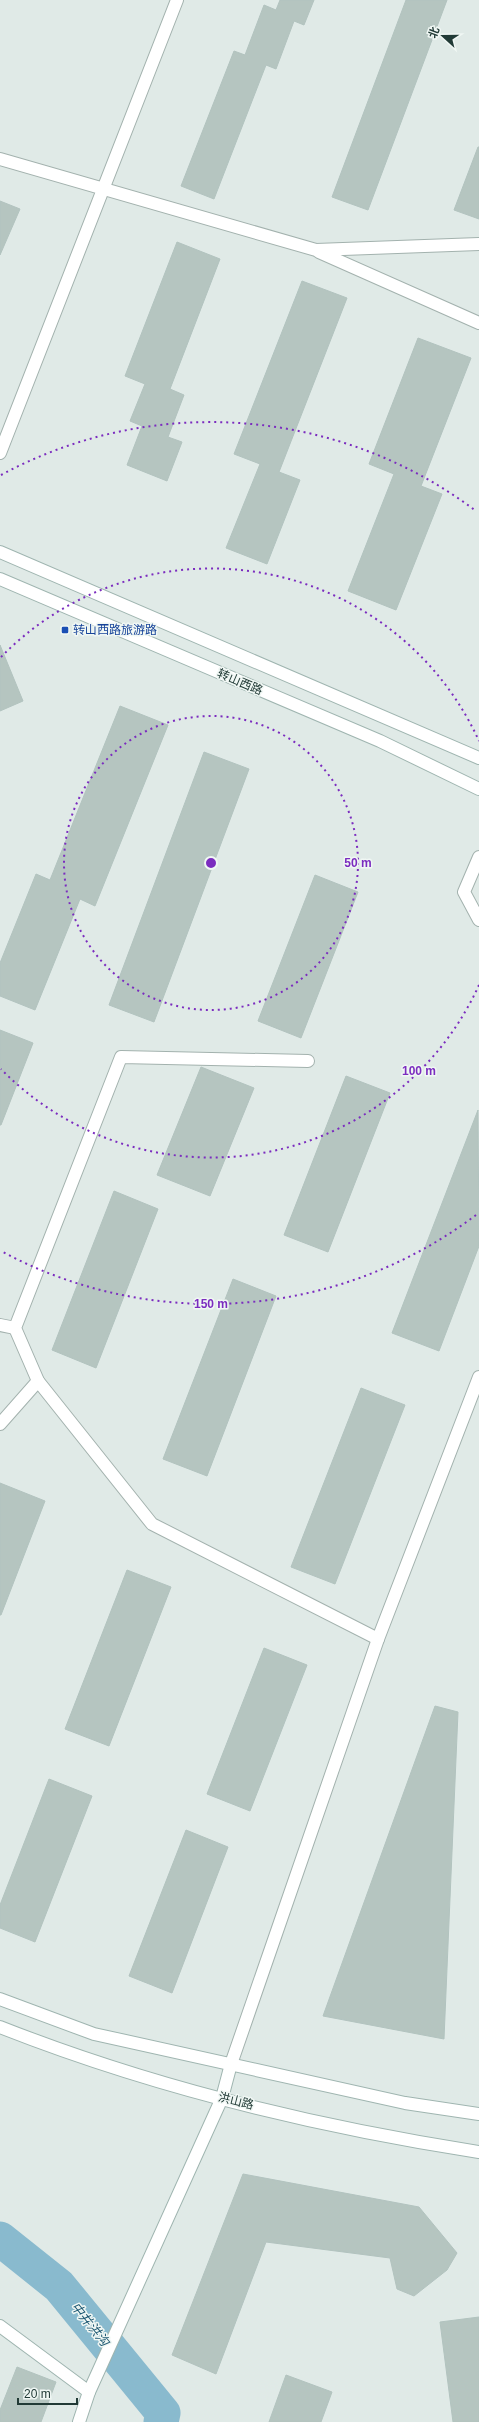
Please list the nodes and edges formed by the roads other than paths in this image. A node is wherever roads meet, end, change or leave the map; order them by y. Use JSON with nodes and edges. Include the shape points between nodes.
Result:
{"nodes":[{"id":1,"x":178,"y":0,"type":"edge"},
{"id":2,"x":0,"y":159,"type":"edge"},
{"id":3,"x":103,"y":189,"type":"junction"},
{"id":4,"x":479,"y":244,"type":"edge"},
{"id":5,"x":316,"y":250,"type":"junction"},
{"id":6,"x":479,"y":323,"type":"edge"},
{"id":7,"x":0,"y":453,"type":"edge"},
{"id":8,"x":0,"y":552,"type":"edge"},
{"id":9,"x":0,"y":578,"type":"edge"},
{"id":10,"x":479,"y":758,"type":"edge"},
{"id":11,"x":479,"y":789,"type":"edge"},
{"id":12,"x":479,"y":857,"type":"edge"},
{"id":13,"x":479,"y":920,"type":"edge"},
{"id":14,"x":308,"y":1061,"type":"dead end"},
{"id":15,"x":0,"y":1325,"type":"edge"},
{"id":16,"x":15,"y":1328,"type":"junction"},
{"id":17,"x":479,"y":1377,"type":"edge"},
{"id":18,"x":38,"y":1381,"type":"junction"},
{"id":19,"x":0,"y":1424,"type":"edge"},
{"id":20,"x":378,"y":1639,"type":"junction"},
{"id":21,"x":0,"y":1999,"type":"edge"},
{"id":22,"x":0,"y":2027,"type":"edge"},
{"id":23,"x":231,"y":2064,"type":"junction"},
{"id":24,"x":222,"y":2098,"type":"junction"},
{"id":25,"x":479,"y":2114,"type":"edge"},
{"id":26,"x":479,"y":2152,"type":"edge"},
{"id":27,"x":0,"y":2326,"type":"edge"},
{"id":28,"x":89,"y":2392,"type":"junction"},
{"id":29,"x":79,"y":2422,"type":"edge"}],
"edges":[{"from":1,"to":3,"type":"street"},
{"from":2,"to":3,"type":"street"},
{"from":3,"to":5,"type":"street"},
{"from":3,"to":7,"type":"street"},
{"from":4,"to":5,"type":"street"},
{"from":5,"to":6,"type":"street"},
{"from":8,"to":10,"type":"street","name":"转山西路"},
{"from":9,"to":11,"type":"street","name":"转山西路","via":[[380,741]]},
{"from":12,"to":13,"type":"street","via":[[464,892]]},
{"from":14,"to":16,"type":"street","via":[[121,1057]]},
{"from":15,"to":16,"type":"street"},
{"from":16,"to":18,"type":"street"},
{"from":17,"to":20,"type":"street"},
{"from":18,"to":19,"type":"street"},
{"from":18,"to":20,"type":"street","via":[[152,1524]]},
{"from":20,"to":23,"type":"street"},
{"from":21,"to":23,"type":"street","via":[[94,2034]]},
{"from":22,"to":24,"type":"street","name":"洪山路","via":[[154,2080]]},
{"from":23,"to":24,"type":"street"},
{"from":23,"to":25,"type":"street","via":[[405,2103]]},
{"from":24,"to":26,"type":"street","name":"洪山路","via":[[422,2143]]},
{"from":24,"to":28,"type":"street"},
{"from":27,"to":28,"type":"street"},
{"from":28,"to":29,"type":"street"}]}
